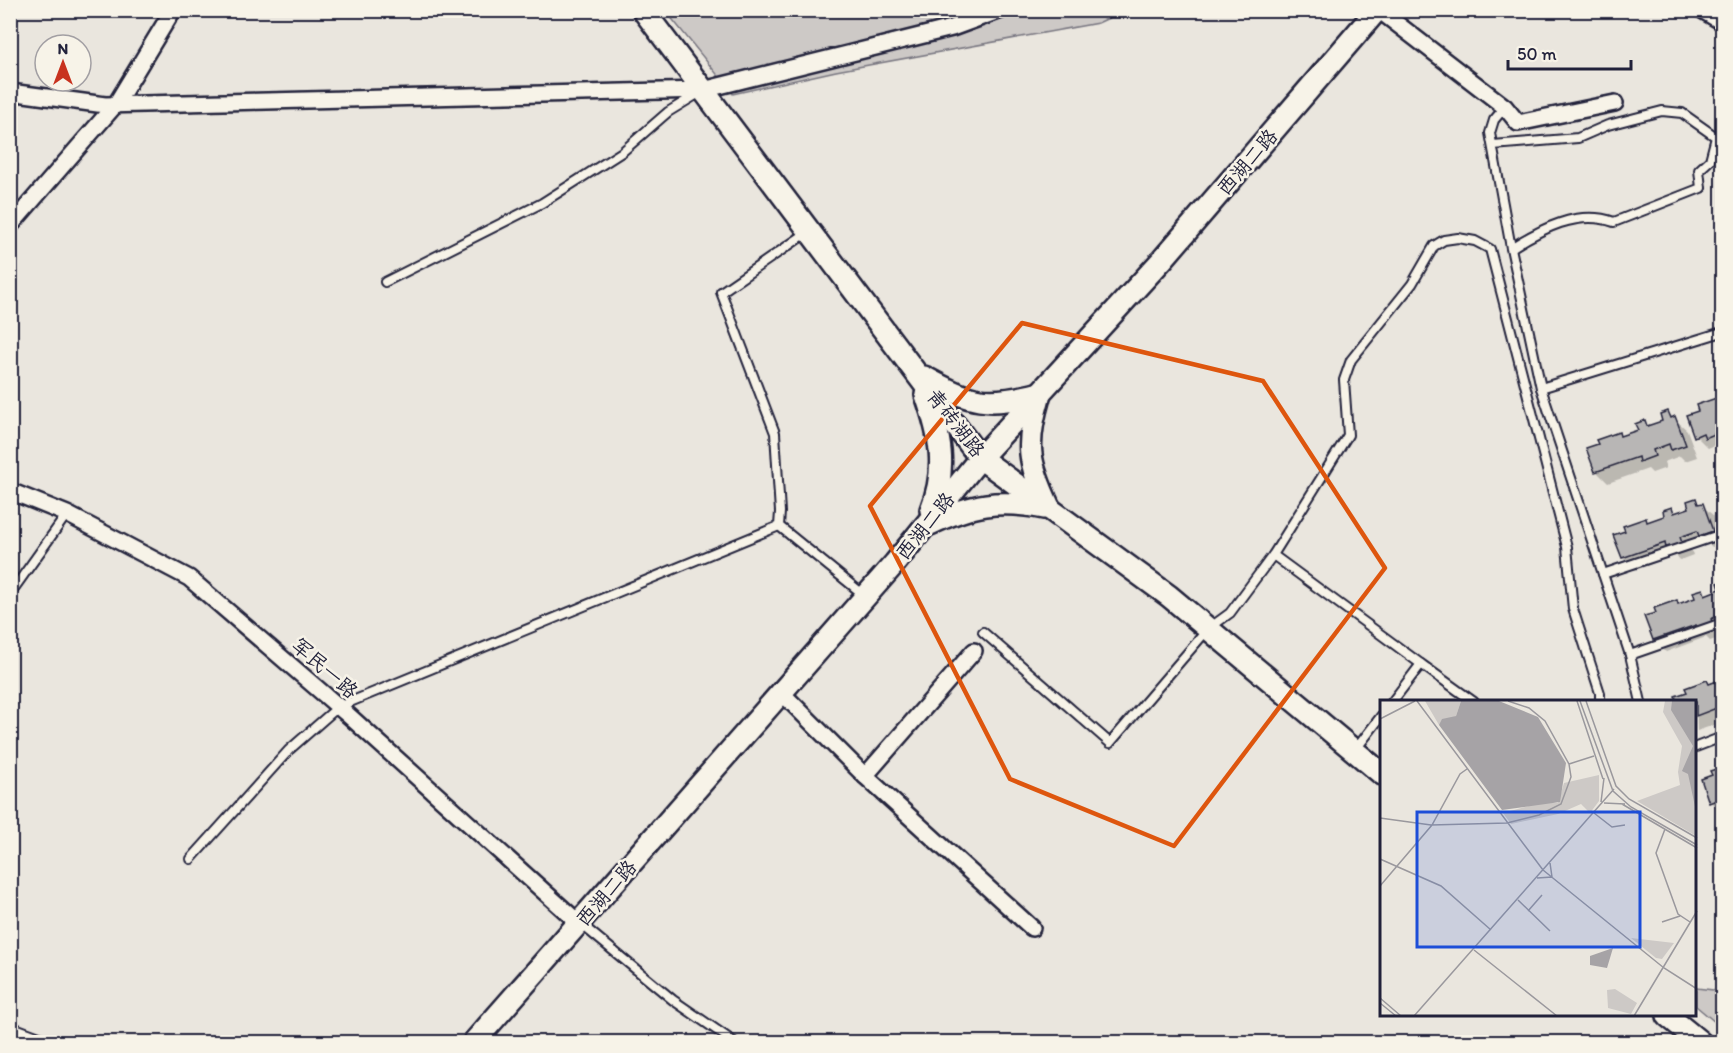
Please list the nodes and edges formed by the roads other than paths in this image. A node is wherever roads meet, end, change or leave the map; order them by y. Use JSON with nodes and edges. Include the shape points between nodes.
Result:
{"nodes":[{"id":1,"x":173,"y":10,"type":"edge"},
{"id":2,"x":644,"y":10,"type":"edge"},
{"id":3,"x":1001,"y":10,"type":"edge"},
{"id":4,"x":1378,"y":10,"type":"edge"},
{"id":5,"x":1702,"y":10,"type":"edge"},
{"id":6,"x":1722,"y":22,"type":"edge"},
{"id":7,"x":702,"y":90,"type":"junction"},
{"id":8,"x":10,"y":92,"type":"edge"},
{"id":9,"x":1615,"y":103,"type":"dead end"},
{"id":10,"x":116,"y":104,"type":"junction"},
{"id":11,"x":1505,"y":107,"type":"junction"},
{"id":12,"x":1719,"y":139,"type":"edge"},
{"id":13,"x":1493,"y":145,"type":"junction"},
{"id":14,"x":10,"y":226,"type":"edge"},
{"id":15,"x":809,"y":231,"type":"junction"},
{"id":16,"x":1511,"y":248,"type":"junction"},
{"id":17,"x":384,"y":282,"type":"dead end"},
{"id":18,"x":1722,"y":332,"type":"edge"},
{"id":19,"x":918,"y":374,"type":"junction"},
{"id":20,"x":1541,"y":388,"type":"junction"},
{"id":21,"x":1040,"y":393,"type":"junction"},
{"id":22,"x":980,"y":458,"type":"junction"},
{"id":23,"x":10,"y":491,"type":"edge"},
{"id":24,"x":1050,"y":510,"type":"junction"},
{"id":25,"x":67,"y":514,"type":"junction"},
{"id":26,"x":778,"y":526,"type":"junction"},
{"id":27,"x":924,"y":527,"type":"junction"},
{"id":28,"x":1722,"y":534,"type":"edge"},
{"id":29,"x":1273,"y":555,"type":"junction"},
{"id":30,"x":1603,"y":574,"type":"junction"},
{"id":31,"x":10,"y":594,"type":"edge"},
{"id":32,"x":866,"y":597,"type":"junction"},
{"id":33,"x":1722,"y":623,"type":"edge"},
{"id":34,"x":1208,"y":629,"type":"junction"},
{"id":35,"x":983,"y":632,"type":"dead end"},
{"id":36,"x":974,"y":651,"type":"dead end"},
{"id":37,"x":1630,"y":656,"type":"junction"},
{"id":38,"x":1421,"y":664,"type":"junction"},
{"id":39,"x":782,"y":693,"type":"junction"},
{"id":40,"x":1394,"y":700,"type":"edge"},
{"id":41,"x":1471,"y":700,"type":"edge"},
{"id":42,"x":1600,"y":700,"type":"edge"},
{"id":43,"x":1641,"y":700,"type":"edge"},
{"id":44,"x":338,"y":707,"type":"junction"},
{"id":45,"x":1380,"y":718,"type":"edge"},
{"id":46,"x":1722,"y":737,"type":"edge"},
{"id":47,"x":1697,"y":746,"type":"edge"},
{"id":48,"x":1354,"y":751,"type":"junction"},
{"id":49,"x":1380,"y":772,"type":"edge"},
{"id":50,"x":865,"y":776,"type":"junction"},
{"id":51,"x":191,"y":859,"type":"dead end"},
{"id":52,"x":580,"y":924,"type":"junction"},
{"id":53,"x":1032,"y":928,"type":"dead end"},
{"id":54,"x":1669,"y":1017,"type":"edge"},
{"id":55,"x":10,"y":1026,"type":"edge"},
{"id":56,"x":53,"y":1042,"type":"edge"},
{"id":57,"x":474,"y":1042,"type":"edge"},
{"id":58,"x":734,"y":1042,"type":"edge"},
{"id":59,"x":1700,"y":1042,"type":"edge"}],
"edges":[{"from":1,"to":10,"type":"street"},
{"from":2,"to":7,"type":"main road","name":"青砖湖路"},
{"from":3,"to":7,"type":"street","via":[[952,28]]},
{"from":4,"to":11,"type":"street"},
{"from":4,"to":21,"type":"main road","name":"西湖二路","via":[[1162,260]]},
{"from":5,"to":6,"type":"street"},
{"from":7,"to":10,"type":"street"},
{"from":7,"to":15,"type":"main road","name":"青砖湖路"},
{"from":7,"to":17,"type":"lane","via":[[668,112],[622,152],[542,203]]},
{"from":8,"to":10,"type":"street"},
{"from":9,"to":11,"type":"street","via":[[1518,123]]},
{"from":10,"to":14,"type":"street"},
{"from":11,"to":13,"type":"lane","via":[[1494,120],[1490,133]]},
{"from":12,"to":13,"type":"lane","via":[[1682,113],[1662,111],[1608,124],[1578,138]]},
{"from":12,"to":16,"type":"lane","via":[[1710,160],[1699,170],[1701,189],[1614,222],[1581,217],[1534,233]]},
{"from":13,"to":16,"type":"lane"},
{"from":15,"to":19,"type":"main road","name":"青砖湖路"},
{"from":15,"to":26,"type":"lane","via":[[721,291],[775,433]]},
{"from":16,"to":20,"type":"lane"},
{"from":18,"to":20,"type":"lane"},
{"from":19,"to":21,"type":"main road","via":[[956,394],[987,403]]},
{"from":19,"to":22,"type":"main road","name":"青砖湖路"},
{"from":19,"to":27,"type":"main road","via":[[942,456],[940,489]]},
{"from":20,"to":30,"type":"lane"},
{"from":21,"to":22,"type":"main road","name":"西湖二路"},
{"from":21,"to":24,"type":"main road","via":[[1030,428],[1029,454]]},
{"from":22,"to":24,"type":"main road","name":"青砖湖路"},
{"from":22,"to":27,"type":"main road","name":"西湖二路"},
{"from":23,"to":25,"type":"street","name":"军民一路"},
{"from":24,"to":27,"type":"main road","via":[[989,502],[958,510]]},
{"from":24,"to":34,"type":"main road","name":"青砖湖路"},
{"from":25,"to":31,"type":"lane"},
{"from":25,"to":44,"type":"street","name":"军民一路","via":[[189,578]]},
{"from":26,"to":32,"type":"lane"},
{"from":26,"to":44,"type":"lane"},
{"from":27,"to":32,"type":"main road","name":"西湖二路"},
{"from":28,"to":30,"type":"lane"},
{"from":29,"to":34,"type":"lane","via":[[1230,613]]},
{"from":29,"to":38,"type":"lane"},
{"from":29,"to":42,"type":"lane","via":[[1348,435],[1344,380],[1351,360],[1412,284],[1434,246],[1444,240],[1475,241],[1490,249],[1567,547],[1573,609]]},
{"from":30,"to":37,"type":"lane"},
{"from":32,"to":39,"type":"main road","name":"西湖二路"},
{"from":33,"to":37,"type":"lane"},
{"from":34,"to":35,"type":"lane","via":[[1110,743]]},
{"from":34,"to":48,"type":"main road","name":"青砖湖路"},
{"from":36,"to":50,"type":"street"},
{"from":37,"to":43,"type":"lane"},
{"from":38,"to":40,"type":"lane"},
{"from":38,"to":41,"type":"lane"},
{"from":39,"to":50,"type":"street"},
{"from":39,"to":52,"type":"main road","name":"西湖二路"},
{"from":44,"to":51,"type":"lane","via":[[289,750]]},
{"from":44,"to":52,"type":"street","name":"军民一路"},
{"from":45,"to":48,"type":"lane"},
{"from":46,"to":47,"type":"lane"},
{"from":48,"to":49,"type":"main road","name":"青砖湖路"},
{"from":50,"to":53,"type":"street"},
{"from":52,"to":57,"type":"main road","name":"西湖二路"},
{"from":52,"to":58,"type":"lane","via":[[673,1000]]},
{"from":54,"to":59,"type":"main road"},
{"from":55,"to":56,"type":"lane"}]}
